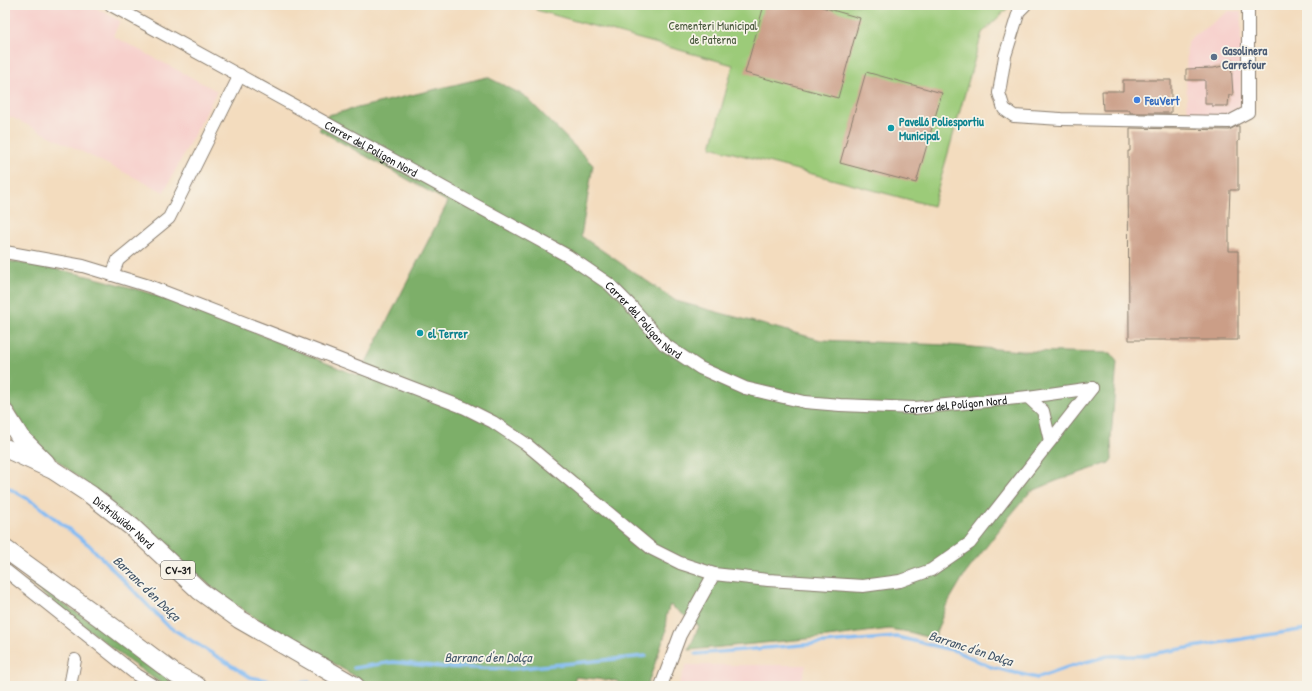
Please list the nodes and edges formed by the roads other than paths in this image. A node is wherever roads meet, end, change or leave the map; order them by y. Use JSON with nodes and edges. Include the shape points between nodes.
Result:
{"nodes":[{"id":1,"x":111,"y":5,"type":"edge"},
{"id":2,"x":1025,"y":5,"type":"edge"},
{"id":3,"x":1248,"y":5,"type":"edge"},
{"id":4,"x":240,"y":75,"type":"junction"},
{"id":5,"x":5,"y":252,"type":"edge"},
{"id":6,"x":112,"y":274,"type":"junction"},
{"id":7,"x":1028,"y":397,"type":"junction"},
{"id":8,"x":5,"y":413,"type":"edge"},
{"id":9,"x":1050,"y":441,"type":"junction"},
{"id":10,"x":5,"y":448,"type":"edge"},
{"id":11,"x":54,"y":470,"type":"junction"},
{"id":12,"x":5,"y":549,"type":"edge"},
{"id":13,"x":5,"y":562,"type":"edge"},
{"id":14,"x":5,"y":570,"type":"edge"},
{"id":15,"x":714,"y":574,"type":"junction"},
{"id":16,"x":45,"y":577,"type":"junction"},
{"id":17,"x":75,"y":660,"type":"dead end"},
{"id":18,"x":70,"y":686,"type":"edge"},
{"id":19,"x":155,"y":686,"type":"edge"},
{"id":20,"x":197,"y":686,"type":"edge"},
{"id":21,"x":355,"y":686,"type":"edge"},
{"id":22,"x":661,"y":686,"type":"edge"}],
"edges":[{"from":1,"to":4,"type":"street","name":"Carrer del Polígon Nord"},
{"from":2,"to":3,"type":"street","via":[[1019,11],[1005,56],[999,93],[1004,109],[1014,116],[1229,122],[1248,112]]},
{"from":4,"to":6,"type":"street","via":[[169,218],[118,260]]},
{"from":4,"to":7,"type":"street","name":"Carrer del Polígon Nord","via":[[568,256],[609,284],[664,344],[700,368],[745,388],[805,402],[840,406],[916,408]]},
{"from":5,"to":6,"type":"street"},
{"from":6,"to":15,"type":"street","via":[[464,408],[493,422],[526,444],[652,549],[680,563]]},
{"from":7,"to":9,"type":"street","via":[[1043,411]]},
{"from":7,"to":9,"type":"street","name":"Carrer del Polígon Nord","via":[[1092,388]]},
{"from":8,"to":11,"type":"highway","via":[[20,437]]},
{"from":9,"to":15,"type":"street","via":[[970,543],[931,570],[900,581],[863,586]]},
{"from":10,"to":11,"type":"highway","name":"Distribuïdor Nord","number":"CV-31"},
{"from":11,"to":21,"type":"highway","name":"Distribuïdor Nord","number":"CV-31","via":[[92,495],[132,527],[200,591],[239,620]]},
{"from":12,"to":16,"type":"highway"},
{"from":13,"to":16,"type":"highway"},
{"from":14,"to":19,"type":"street","via":[[138,676]]},
{"from":15,"to":22,"type":"street","via":[[680,635]]},
{"from":16,"to":20,"type":"highway","via":[[176,674]]},
{"from":17,"to":18,"type":"street"}]}
